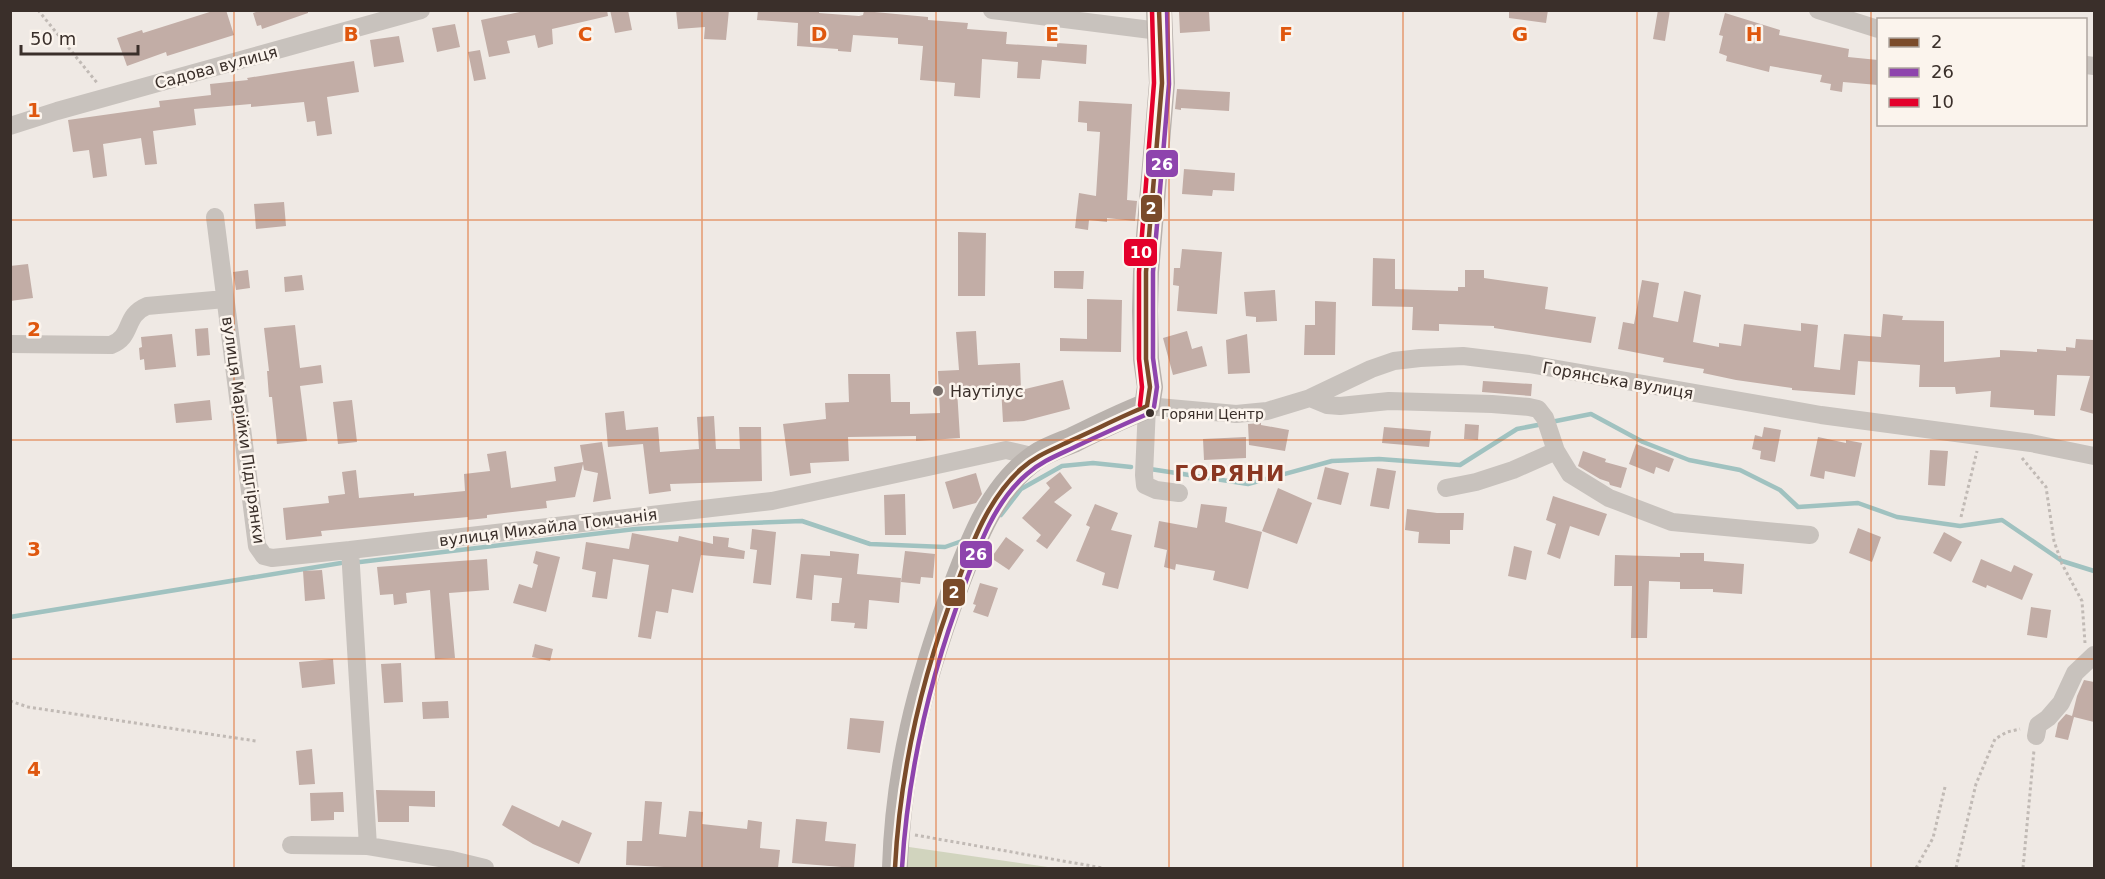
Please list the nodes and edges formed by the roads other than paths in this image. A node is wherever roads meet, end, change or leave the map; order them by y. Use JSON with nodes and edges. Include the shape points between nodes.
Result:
{"nodes":[{"id":1,"x":421,"y":10,"type":"edge"},
{"id":2,"x":992,"y":10,"type":"edge"},
{"id":3,"x":1818,"y":10,"type":"edge"},
{"id":4,"x":1159,"y":21,"type":"edge"},
{"id":5,"x":1877,"y":29,"type":"edge"},
{"id":6,"x":10,"y":126,"type":"edge"},
{"id":7,"x":215,"y":217,"type":"dead end"},
{"id":8,"x":225,"y":299,"type":"junction"},
{"id":9,"x":10,"y":345,"type":"edge"},
{"id":10,"x":1310,"y":398,"type":"junction"},
{"id":11,"x":1147,"y":406,"type":"junction"},
{"id":12,"x":1556,"y":451,"type":"junction"},
{"id":13,"x":2094,"y":456,"type":"edge"},
{"id":14,"x":1036,"y":457,"type":"junction"},
{"id":15,"x":1446,"y":488,"type":"dead end"},
{"id":16,"x":1179,"y":493,"type":"dead end"},
{"id":17,"x":1810,"y":535,"type":"dead end"},
{"id":18,"x":350,"y":550,"type":"junction"},
{"id":19,"x":2091,"y":657,"type":"edge"},
{"id":20,"x":2037,"y":731,"type":"road end"},
{"id":21,"x":291,"y":845,"type":"dead end"},
{"id":22,"x":368,"y":846,"type":"junction"},
{"id":23,"x":485,"y":868,"type":"edge"},
{"id":24,"x":895,"y":868,"type":"edge"}],
"edges":[{"from":1,"to":6,"type":"street","name":"Садова вулиця"},
{"from":2,"to":4,"type":"street"},
{"from":3,"to":5,"type":"street"},
{"from":4,"to":11,"type":"street","via":[[1162,83],[1144,311],[1150,387]]},
{"from":7,"to":8,"type":"street","name":"вулиця Марійки Підгірянки"},
{"from":8,"to":9,"type":"street","via":[[139,309],[130,319],[126,334],[111,345]]},
{"from":8,"to":18,"type":"street","name":"вулиця Марійки Підгірянки","via":[[257,546],[264,556],[272,558]]},
{"from":10,"to":11,"type":"street","name":"Горянська вулиця","via":[[1267,411],[1236,414]]},
{"from":10,"to":12,"type":"street","via":[[1340,406],[1389,401],[1529,407],[1538,409]]},
{"from":10,"to":13,"type":"street","name":"Горянська вулиця","via":[[1394,361],[1463,356],[1529,364],[1821,416],[2031,443]]},
{"from":11,"to":14,"type":"street"},
{"from":11,"to":16,"type":"street","via":[[1145,485]]},
{"from":12,"to":15,"type":"street","via":[[1513,470]]},
{"from":12,"to":17,"type":"street","via":[[1570,474],[1609,498],[1672,522]]},
{"from":14,"to":18,"type":"street","name":"вулиця Михайла Томчанія","via":[[1005,450],[772,501]]},
{"from":14,"to":24,"type":"street","via":[[996,500],[970,549],[928,666],[900,786]]},
{"from":18,"to":22,"type":"street"},
{"from":19,"to":20,"type":"street"},
{"from":21,"to":22,"type":"street"},
{"from":22,"to":23,"type":"street"}]}
